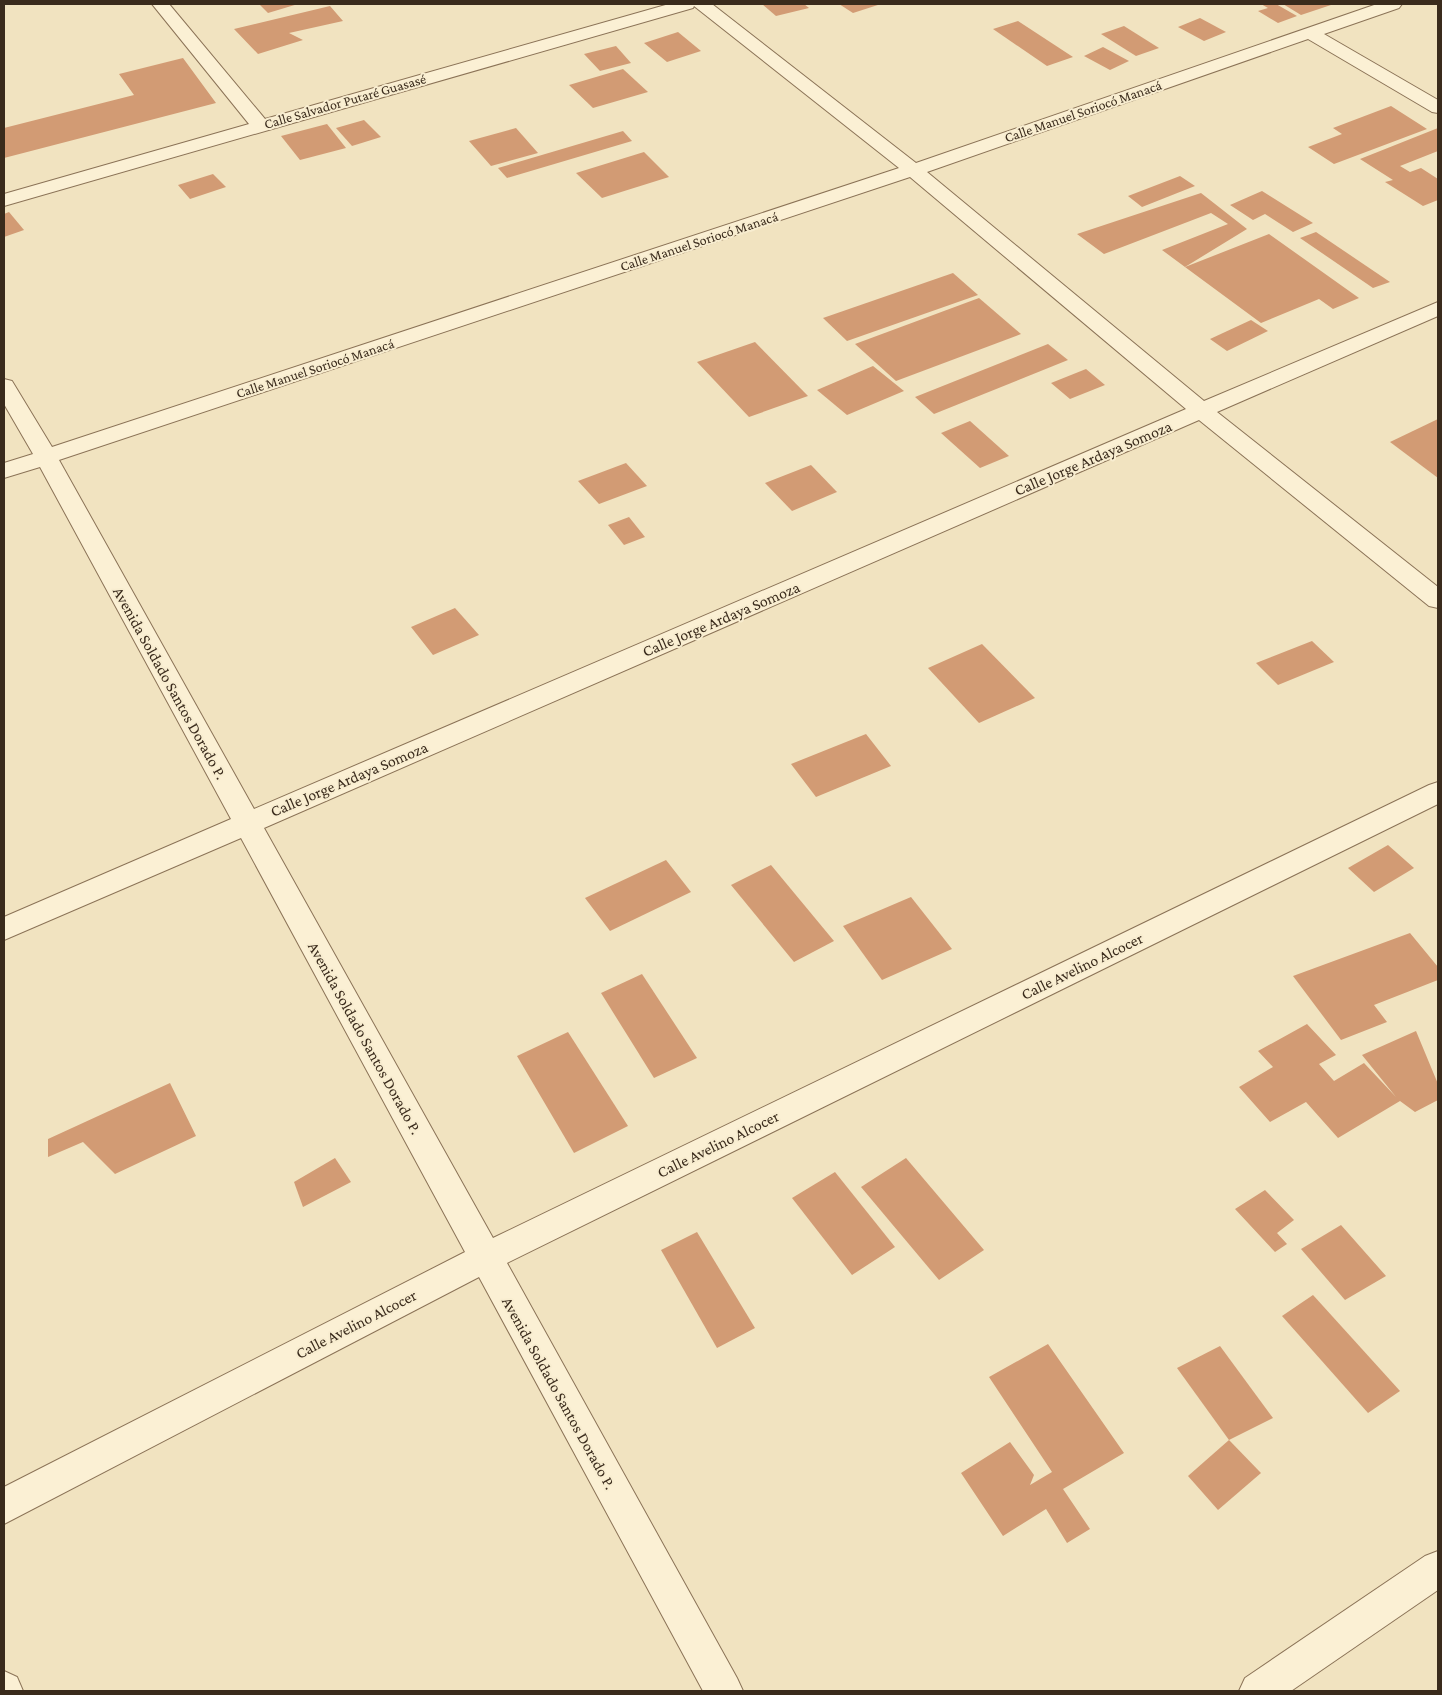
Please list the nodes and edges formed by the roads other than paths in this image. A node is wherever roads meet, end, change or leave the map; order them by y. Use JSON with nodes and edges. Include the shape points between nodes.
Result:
{"nodes":[{"id":1,"x":160,"y":4,"type":"edge"},
{"id":2,"x":687,"y":4,"type":"edge"},
{"id":3,"x":702,"y":4,"type":"edge"},
{"id":4,"x":1393,"y":4,"type":"edge"},
{"id":5,"x":1310,"y":33,"type":"junction"},
{"id":6,"x":1438,"y":108,"type":"edge"},
{"id":7,"x":261,"y":126,"type":"junction"},
{"id":8,"x":914,"y":170,"type":"junction"},
{"id":9,"x":4,"y":200,"type":"edge"},
{"id":10,"x":1438,"y":308,"type":"edge"},
{"id":11,"x":4,"y":386,"type":"edge"},
{"id":12,"x":1202,"y":411,"type":"junction"},
{"id":13,"x":46,"y":457,"type":"junction"},
{"id":14,"x":4,"y":471,"type":"edge"},
{"id":15,"x":1438,"y":600,"type":"edge"},
{"id":16,"x":1438,"y":792,"type":"edge"},
{"id":17,"x":247,"y":824,"type":"junction"},
{"id":18,"x":4,"y":929,"type":"edge"},
{"id":19,"x":485,"y":1258,"type":"junction"},
{"id":20,"x":4,"y":1506,"type":"edge"},
{"id":21,"x":1438,"y":1569,"type":"edge"},
{"id":22,"x":724,"y":1691,"type":"edge"},
{"id":23,"x":1258,"y":1691,"type":"edge"}],
"edges":[{"from":1,"to":7,"type":"street"},
{"from":2,"to":7,"type":"street","name":"Calle Salvador Putaré Guasasé"},
{"from":3,"to":8,"type":"street"},
{"from":4,"to":5,"type":"street","name":"Calle Manuel Soriocó Manacá"},
{"from":5,"to":6,"type":"street"},
{"from":5,"to":8,"type":"street","name":"Calle Manuel Soriocó Manacá"},
{"from":7,"to":9,"type":"street","name":"Calle Salvador Putaré Guasasé"},
{"from":8,"to":12,"type":"street"},
{"from":8,"to":13,"type":"street","name":"Calle Manuel Soriocó Manacá"},
{"from":10,"to":12,"type":"street","name":"Calle Jorge Ardaya Somoza"},
{"from":11,"to":13,"type":"street","name":"Avenida Soldado Santos Dorado P."},
{"from":12,"to":15,"type":"street"},
{"from":12,"to":17,"type":"street","name":"Calle Jorge Ardaya Somoza"},
{"from":13,"to":14,"type":"street","name":"Calle Manuel Soriocó Manacá"},
{"from":13,"to":17,"type":"street","name":"Avenida Soldado Santos Dorado P."},
{"from":16,"to":19,"type":"street","name":"Calle Avelino Alcocer"},
{"from":17,"to":18,"type":"street","name":"Calle Jorge Ardaya Somoza"},
{"from":17,"to":19,"type":"street","name":"Avenida Soldado Santos Dorado P."},
{"from":19,"to":20,"type":"street","name":"Calle Avelino Alcocer"},
{"from":19,"to":22,"type":"street","name":"Avenida Soldado Santos Dorado P."},
{"from":21,"to":23,"type":"street"}]}
